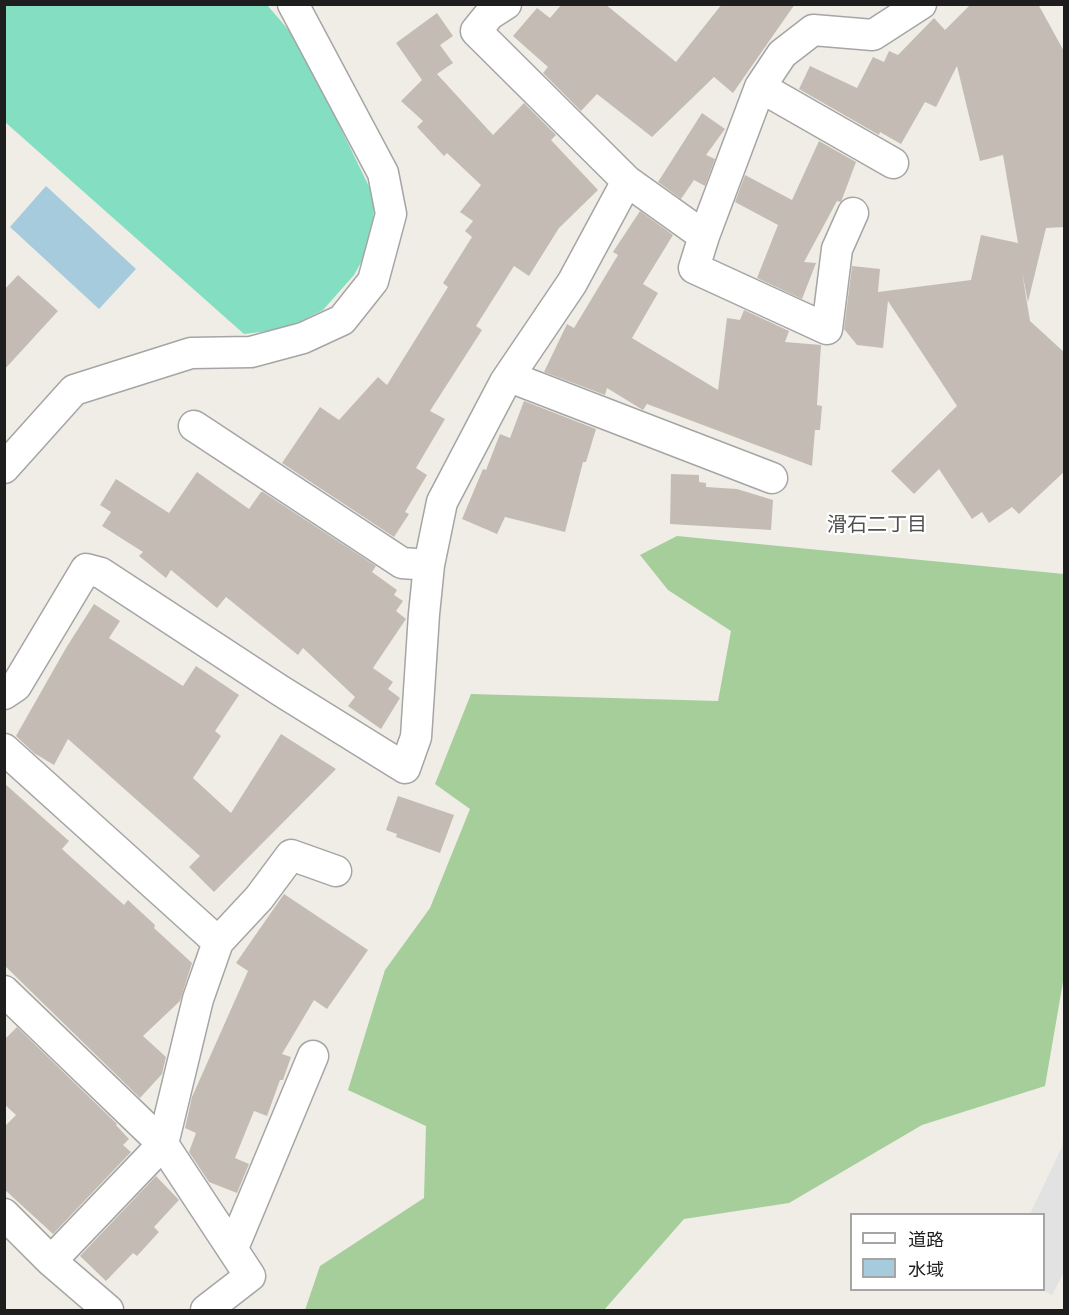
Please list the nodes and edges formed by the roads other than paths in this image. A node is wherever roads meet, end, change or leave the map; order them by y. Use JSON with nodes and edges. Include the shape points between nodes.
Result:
{"nodes":[{"id":1,"x":293,"y":4,"type":"edge"},
{"id":2,"x":506,"y":4,"type":"edge"},
{"id":3,"x":921,"y":4,"type":"edge"},
{"id":4,"x":760,"y":87,"type":"junction"},
{"id":5,"x":893,"y":163,"type":"dead end"},
{"id":6,"x":627,"y":181,"type":"junction"},
{"id":7,"x":853,"y":213,"type":"dead end"},
{"id":8,"x":704,"y":236,"type":"junction"},
{"id":9,"x":510,"y":377,"type":"junction"},
{"id":10,"x":194,"y":426,"type":"dead end"},
{"id":11,"x":4,"y":468,"type":"edge"},
{"id":12,"x":772,"y":478,"type":"dead end"},
{"id":13,"x":429,"y":565,"type":"junction"},
{"id":14,"x":4,"y":694,"type":"edge"},
{"id":15,"x":4,"y":749,"type":"edge"},
{"id":16,"x":336,"y":870,"type":"dead end"},
{"id":17,"x":218,"y":942,"type":"junction"},
{"id":18,"x":4,"y":991,"type":"edge"},
{"id":19,"x":313,"y":1056,"type":"dead end"},
{"id":20,"x":163,"y":1144,"type":"junction"},
{"id":21,"x":4,"y":1214,"type":"edge"},
{"id":22,"x":233,"y":1248,"type":"junction"},
{"id":23,"x":51,"y":1261,"type":"junction"},
{"id":24,"x":108,"y":1311,"type":"edge"},
{"id":25,"x":206,"y":1311,"type":"edge"}],
"edges":[{"from":1,"to":11,"type":"street","via":[[383,173],[391,214],[373,281],[342,320],[303,338],[251,352],[191,353],[74,390]]},
{"from":2,"to":6,"type":"street","via":[[489,15],[476,31]]},
{"from":3,"to":4,"type":"street","via":[[873,35],[813,30],[782,54]]},
{"from":4,"to":5,"type":"street"},
{"from":4,"to":8,"type":"street"},
{"from":6,"to":8,"type":"street"},
{"from":6,"to":9,"type":"street","via":[[572,283]]},
{"from":7,"to":8,"type":"street","via":[[837,249],[827,329],[694,268]]},
{"from":9,"to":12,"type":"street"},
{"from":9,"to":13,"type":"street","via":[[442,502]]},
{"from":10,"to":13,"type":"street","via":[[402,564]]},
{"from":13,"to":14,"type":"street","via":[[416,737],[405,768],[101,573],[86,569],[16,686]]},
{"from":15,"to":17,"type":"street"},
{"from":16,"to":17,"type":"street","via":[[291,855],[259,898]]},
{"from":17,"to":20,"type":"street","via":[[198,999]]},
{"from":18,"to":20,"type":"street"},
{"from":19,"to":22,"type":"street"},
{"from":20,"to":22,"type":"street"},
{"from":20,"to":23,"type":"street"},
{"from":21,"to":23,"type":"street"},
{"from":22,"to":25,"type":"street","via":[[249,1275]]},
{"from":23,"to":24,"type":"street"}]}
